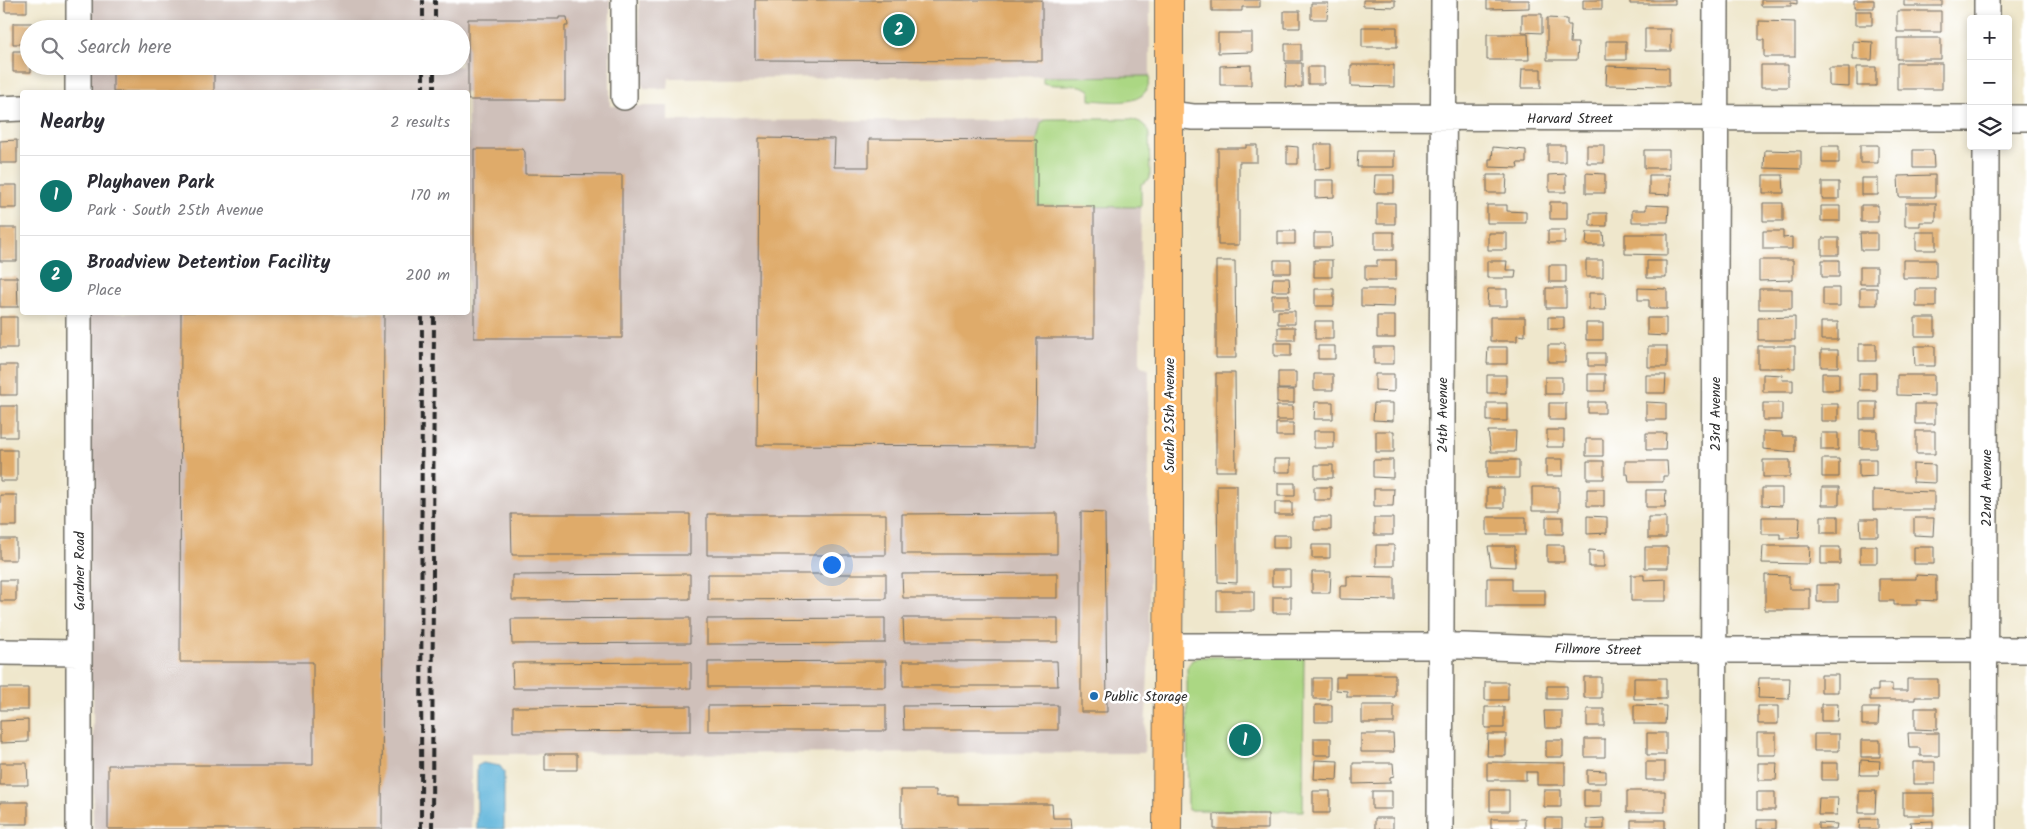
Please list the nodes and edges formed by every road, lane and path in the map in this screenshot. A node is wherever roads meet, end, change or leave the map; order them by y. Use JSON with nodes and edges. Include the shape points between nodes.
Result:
{"nodes":[{"id":1,"x":78,"y":0,"type":"edge"},
{"id":2,"x":624,"y":0,"type":"edge"},
{"id":3,"x":1169,"y":0,"type":"edge"},
{"id":4,"x":1444,"y":0,"type":"edge"},
{"id":5,"x":1716,"y":0,"type":"edge"},
{"id":6,"x":1987,"y":0,"type":"edge"},
{"id":7,"x":1987,"y":15,"type":"edge"},
{"id":8,"x":78,"y":20,"type":"edge"},
{"id":9,"x":78,"y":75,"type":"edge"},
{"id":10,"x":78,"y":90,"type":"edge"},
{"id":11,"x":624,"y":97,"type":"dead end"},
{"id":12,"x":20,"y":108,"type":"edge"},
{"id":13,"x":0,"y":109,"type":"edge"},
{"id":14,"x":1169,"y":114,"type":"junction"},
{"id":15,"x":1444,"y":118,"type":"junction"},
{"id":16,"x":1716,"y":118,"type":"junction"},
{"id":17,"x":1967,"y":118,"type":"edge"},
{"id":18,"x":2012,"y":118,"type":"edge"},
{"id":19,"x":2027,"y":118,"type":"edge"},
{"id":20,"x":1986,"y":150,"type":"edge"},
{"id":21,"x":79,"y":315,"type":"edge"},
{"id":22,"x":1169,"y":646,"type":"junction"},
{"id":23,"x":1441,"y":646,"type":"junction"},
{"id":24,"x":1714,"y":650,"type":"junction"},
{"id":25,"x":1986,"y":650,"type":"junction"},
{"id":26,"x":2027,"y":650,"type":"edge"},
{"id":27,"x":0,"y":652,"type":"edge"},
{"id":28,"x":79,"y":652,"type":"junction"},
{"id":29,"x":79,"y":829,"type":"edge"},
{"id":30,"x":1167,"y":829,"type":"edge"},
{"id":31,"x":1440,"y":829,"type":"edge"},
{"id":32,"x":1714,"y":829,"type":"edge"},
{"id":33,"x":1984,"y":829,"type":"edge"}],
"edges":[{"from":1,"to":8,"type":"street"},
{"from":2,"to":11,"type":"street"},
{"from":3,"to":14,"type":"main road","name":"South 25th Avenue"},
{"from":4,"to":15,"type":"street","name":"24th Avenue"},
{"from":5,"to":16,"type":"street","name":"23rd Avenue"},
{"from":6,"to":7,"type":"street"},
{"from":9,"to":10,"type":"street"},
{"from":12,"to":13,"type":"street"},
{"from":14,"to":15,"type":"street","name":"Harvard Street","via":[[1193,117]]},
{"from":14,"to":22,"type":"main road","name":"South 25th Avenue"},
{"from":15,"to":16,"type":"street","name":"Harvard Street"},
{"from":15,"to":23,"type":"street","name":"24th Avenue"},
{"from":16,"to":17,"type":"street","name":"Harvard Street"},
{"from":16,"to":24,"type":"street","name":"23rd Avenue"},
{"from":18,"to":19,"type":"street"},
{"from":20,"to":25,"type":"street","name":"22nd Avenue"},
{"from":21,"to":28,"type":"street","name":"Gardner Road"},
{"from":22,"to":23,"type":"street","name":"Fillmore Street"},
{"from":22,"to":30,"type":"main road","name":"South 25th Avenue"},
{"from":23,"to":24,"type":"street","name":"Fillmore Street"},
{"from":23,"to":31,"type":"street","name":"24th Avenue"},
{"from":24,"to":25,"type":"street","name":"Fillmore Street"},
{"from":24,"to":32,"type":"street","name":"23rd Avenue"},
{"from":25,"to":26,"type":"street","name":"Fillmore Street"},
{"from":25,"to":33,"type":"street","name":"22nd Avenue"},
{"from":27,"to":28,"type":"street"},
{"from":28,"to":29,"type":"street","name":"Gardner Road"}]}
